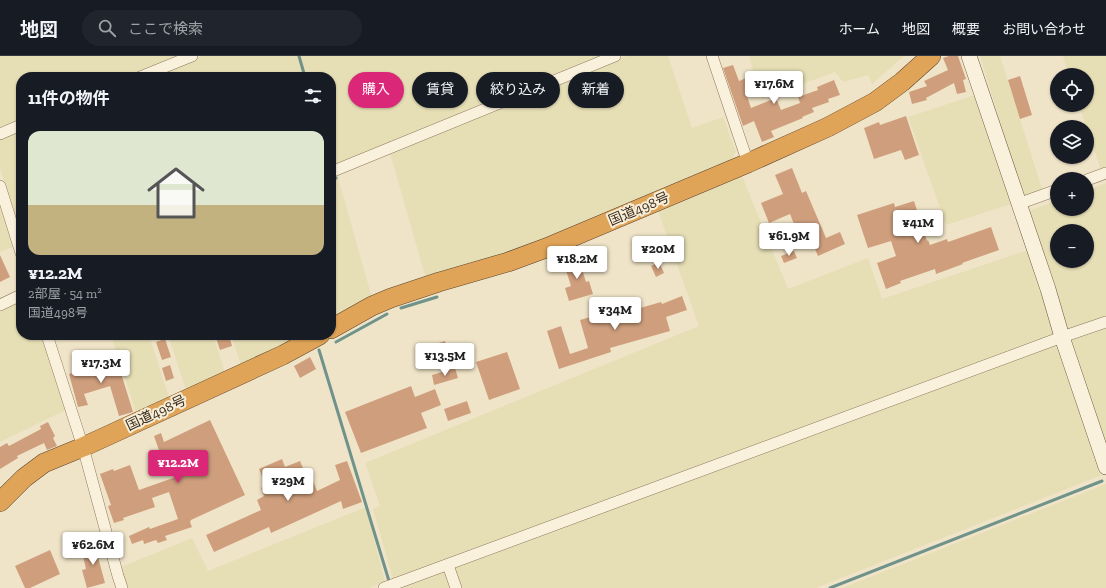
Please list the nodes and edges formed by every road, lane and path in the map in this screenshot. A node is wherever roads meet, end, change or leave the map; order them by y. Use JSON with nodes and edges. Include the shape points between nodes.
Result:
{"nodes":[{"id":1,"x":192,"y":56,"type":"edge"},
{"id":2,"x":615,"y":56,"type":"edge"},
{"id":3,"x":712,"y":56,"type":"edge"},
{"id":4,"x":931,"y":56,"type":"edge"},
{"id":5,"x":969,"y":56,"type":"edge"},
{"id":6,"x":152,"y":72,"type":"edge"},
{"id":7,"x":16,"y":127,"type":"edge"},
{"id":8,"x":0,"y":134,"type":"edge"},
{"id":9,"x":748,"y":163,"type":"junction"},
{"id":10,"x":336,"y":170,"type":"edge"},
{"id":11,"x":1106,"y":173,"type":"edge"},
{"id":12,"x":1094,"y":177,"type":"edge"},
{"id":13,"x":0,"y":186,"type":"edge"},
{"id":14,"x":1050,"y":193,"type":"edge"},
{"id":15,"x":1018,"y":204,"type":"junction"},
{"id":16,"x":16,"y":236,"type":"edge"},
{"id":17,"x":16,"y":298,"type":"edge"},
{"id":18,"x":0,"y":306,"type":"edge"},
{"id":19,"x":1106,"y":322,"type":"edge"},
{"id":20,"x":336,"y":326,"type":"edge"},
{"id":21,"x":1062,"y":337,"type":"junction"},
{"id":22,"x":49,"y":340,"type":"edge"},
{"id":23,"x":311,"y":340,"type":"edge"},
{"id":24,"x":83,"y":447,"type":"junction"},
{"id":25,"x":1106,"y":467,"type":"edge"},
{"id":26,"x":0,"y":502,"type":"edge"},
{"id":27,"x":448,"y":565,"type":"junction"},
{"id":28,"x":122,"y":588,"type":"edge"},
{"id":29,"x":384,"y":588,"type":"edge"},
{"id":30,"x":456,"y":588,"type":"edge"}],
"edges":[{"from":1,"to":6,"type":"street"},
{"from":2,"to":10,"type":"street"},
{"from":3,"to":9,"type":"street"},
{"from":4,"to":9,"type":"highway","name":"国道498号","via":[[875,102],[828,127]]},
{"from":5,"to":15,"type":"street"},
{"from":7,"to":8,"type":"street"},
{"from":9,"to":20,"type":"highway","name":"国道498号","via":[[546,248],[391,298]]},
{"from":11,"to":12,"type":"street"},
{"from":13,"to":16,"type":"street"},
{"from":14,"to":15,"type":"street"},
{"from":15,"to":21,"type":"street"},
{"from":17,"to":18,"type":"street"},
{"from":19,"to":21,"type":"street"},
{"from":21,"to":25,"type":"street"},
{"from":21,"to":27,"type":"street"},
{"from":22,"to":24,"type":"street"},
{"from":23,"to":24,"type":"highway","name":"国道498号"},
{"from":24,"to":26,"type":"highway","name":"国道498号","via":[[44,463],[24,478]]},
{"from":24,"to":28,"type":"street"},
{"from":27,"to":29,"type":"street"},
{"from":27,"to":30,"type":"street"}]}
